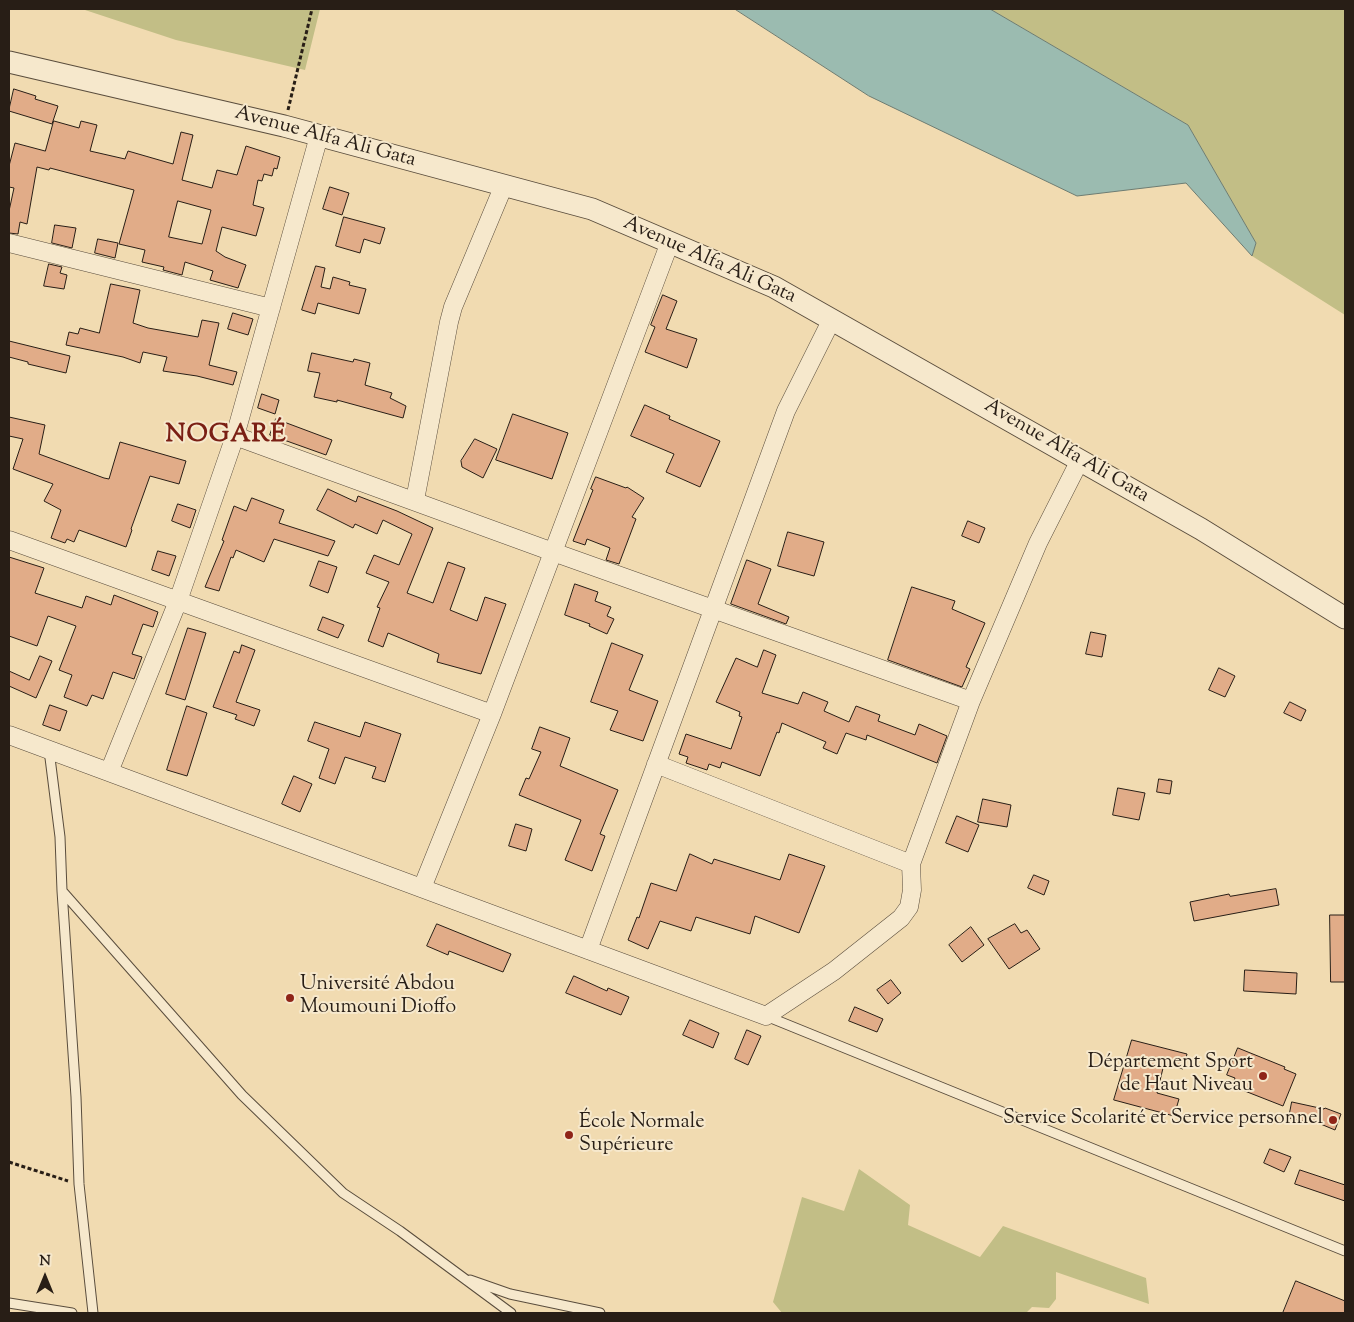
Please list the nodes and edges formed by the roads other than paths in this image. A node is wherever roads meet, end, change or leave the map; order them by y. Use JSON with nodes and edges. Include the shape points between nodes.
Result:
{"nodes":[{"id":1,"x":9,"y":62,"type":"edge"},
{"id":2,"x":319,"y":136,"type":"junction"},
{"id":3,"x":504,"y":185,"type":"junction"},
{"id":4,"x":670,"y":242,"type":"junction"},
{"id":5,"x":9,"y":244,"type":"edge"},
{"id":6,"x":271,"y":308,"type":"junction"},
{"id":7,"x":832,"y":319,"type":"junction"},
{"id":8,"x":235,"y":436,"type":"junction"},
{"id":9,"x":1080,"y":460,"type":"junction"},
{"id":10,"x":415,"y":500,"type":"junction"},
{"id":11,"x":9,"y":540,"type":"edge"},
{"id":12,"x":553,"y":552,"type":"junction"},
{"id":13,"x":178,"y":601,"type":"junction"},
{"id":14,"x":713,"y":608,"type":"junction"},
{"id":15,"x":1345,"y":618,"type":"edge"},
{"id":16,"x":971,"y":700,"type":"junction"},
{"id":17,"x":492,"y":714,"type":"junction"},
{"id":18,"x":9,"y":735,"type":"edge"},
{"id":19,"x":49,"y":750,"type":"junction"},
{"id":20,"x":656,"y":764,"type":"junction"},
{"id":21,"x":109,"y":772,"type":"junction"},
{"id":22,"x":911,"y":864,"type":"junction"},
{"id":23,"x":422,"y":888,"type":"junction"},
{"id":24,"x":62,"y":891,"type":"junction"},
{"id":25,"x":588,"y":950,"type":"junction"},
{"id":26,"x":766,"y":1016,"type":"junction"},
{"id":27,"x":1345,"y":1251,"type":"edge"},
{"id":28,"x":461,"y":1276,"type":"junction"},
{"id":29,"x":9,"y":1303,"type":"edge"},
{"id":30,"x":72,"y":1313,"type":"edge"},
{"id":31,"x":93,"y":1313,"type":"edge"},
{"id":32,"x":511,"y":1313,"type":"edge"},
{"id":33,"x":600,"y":1313,"type":"edge"}],
"edges":[{"from":1,"to":2,"type":"street","name":"Avenue Alfa Ali Gata"},
{"from":2,"to":3,"type":"street","name":"Avenue Alfa Ali Gata"},
{"from":2,"to":6,"type":"street"},
{"from":3,"to":4,"type":"street","name":"Avenue Alfa Ali Gata","via":[[592,209]]},
{"from":3,"to":10,"type":"street","via":[[453,307]]},
{"from":4,"to":7,"type":"street","name":"Avenue Alfa Ali Gata","via":[[774,287]]},
{"from":4,"to":12,"type":"street"},
{"from":5,"to":6,"type":"street"},
{"from":6,"to":8,"type":"street"},
{"from":7,"to":9,"type":"street","name":"Avenue Alfa Ali Gata"},
{"from":7,"to":14,"type":"street","via":[[786,411]]},
{"from":8,"to":10,"type":"street"},
{"from":8,"to":13,"type":"street"},
{"from":9,"to":15,"type":"street","name":"Avenue Alfa Ali Gata","via":[[1201,529]]},
{"from":9,"to":16,"type":"street","via":[[1038,543]]},
{"from":10,"to":12,"type":"street"},
{"from":11,"to":13,"type":"street"},
{"from":12,"to":14,"type":"street"},
{"from":12,"to":17,"type":"street"},
{"from":13,"to":17,"type":"street"},
{"from":13,"to":21,"type":"street"},
{"from":14,"to":16,"type":"street"},
{"from":14,"to":20,"type":"street"},
{"from":16,"to":22,"type":"street"},
{"from":17,"to":23,"type":"street"},
{"from":18,"to":19,"type":"street"},
{"from":19,"to":21,"type":"street"},
{"from":19,"to":24,"type":"lane","via":[[60,837]]},
{"from":20,"to":22,"type":"street"},
{"from":20,"to":25,"type":"street"},
{"from":21,"to":23,"type":"street"},
{"from":22,"to":26,"type":"street","via":[[909,907],[901,918],[834,971]]},
{"from":23,"to":25,"type":"street"},
{"from":24,"to":28,"type":"lane","via":[[242,1095],[337,1187]]},
{"from":24,"to":31,"type":"lane","via":[[79,1184]]},
{"from":25,"to":26,"type":"street"},
{"from":26,"to":27,"type":"lane"},
{"from":28,"to":32,"type":"lane"},
{"from":28,"to":33,"type":"lane","via":[[510,1294]]},
{"from":29,"to":30,"type":"lane"}]}
